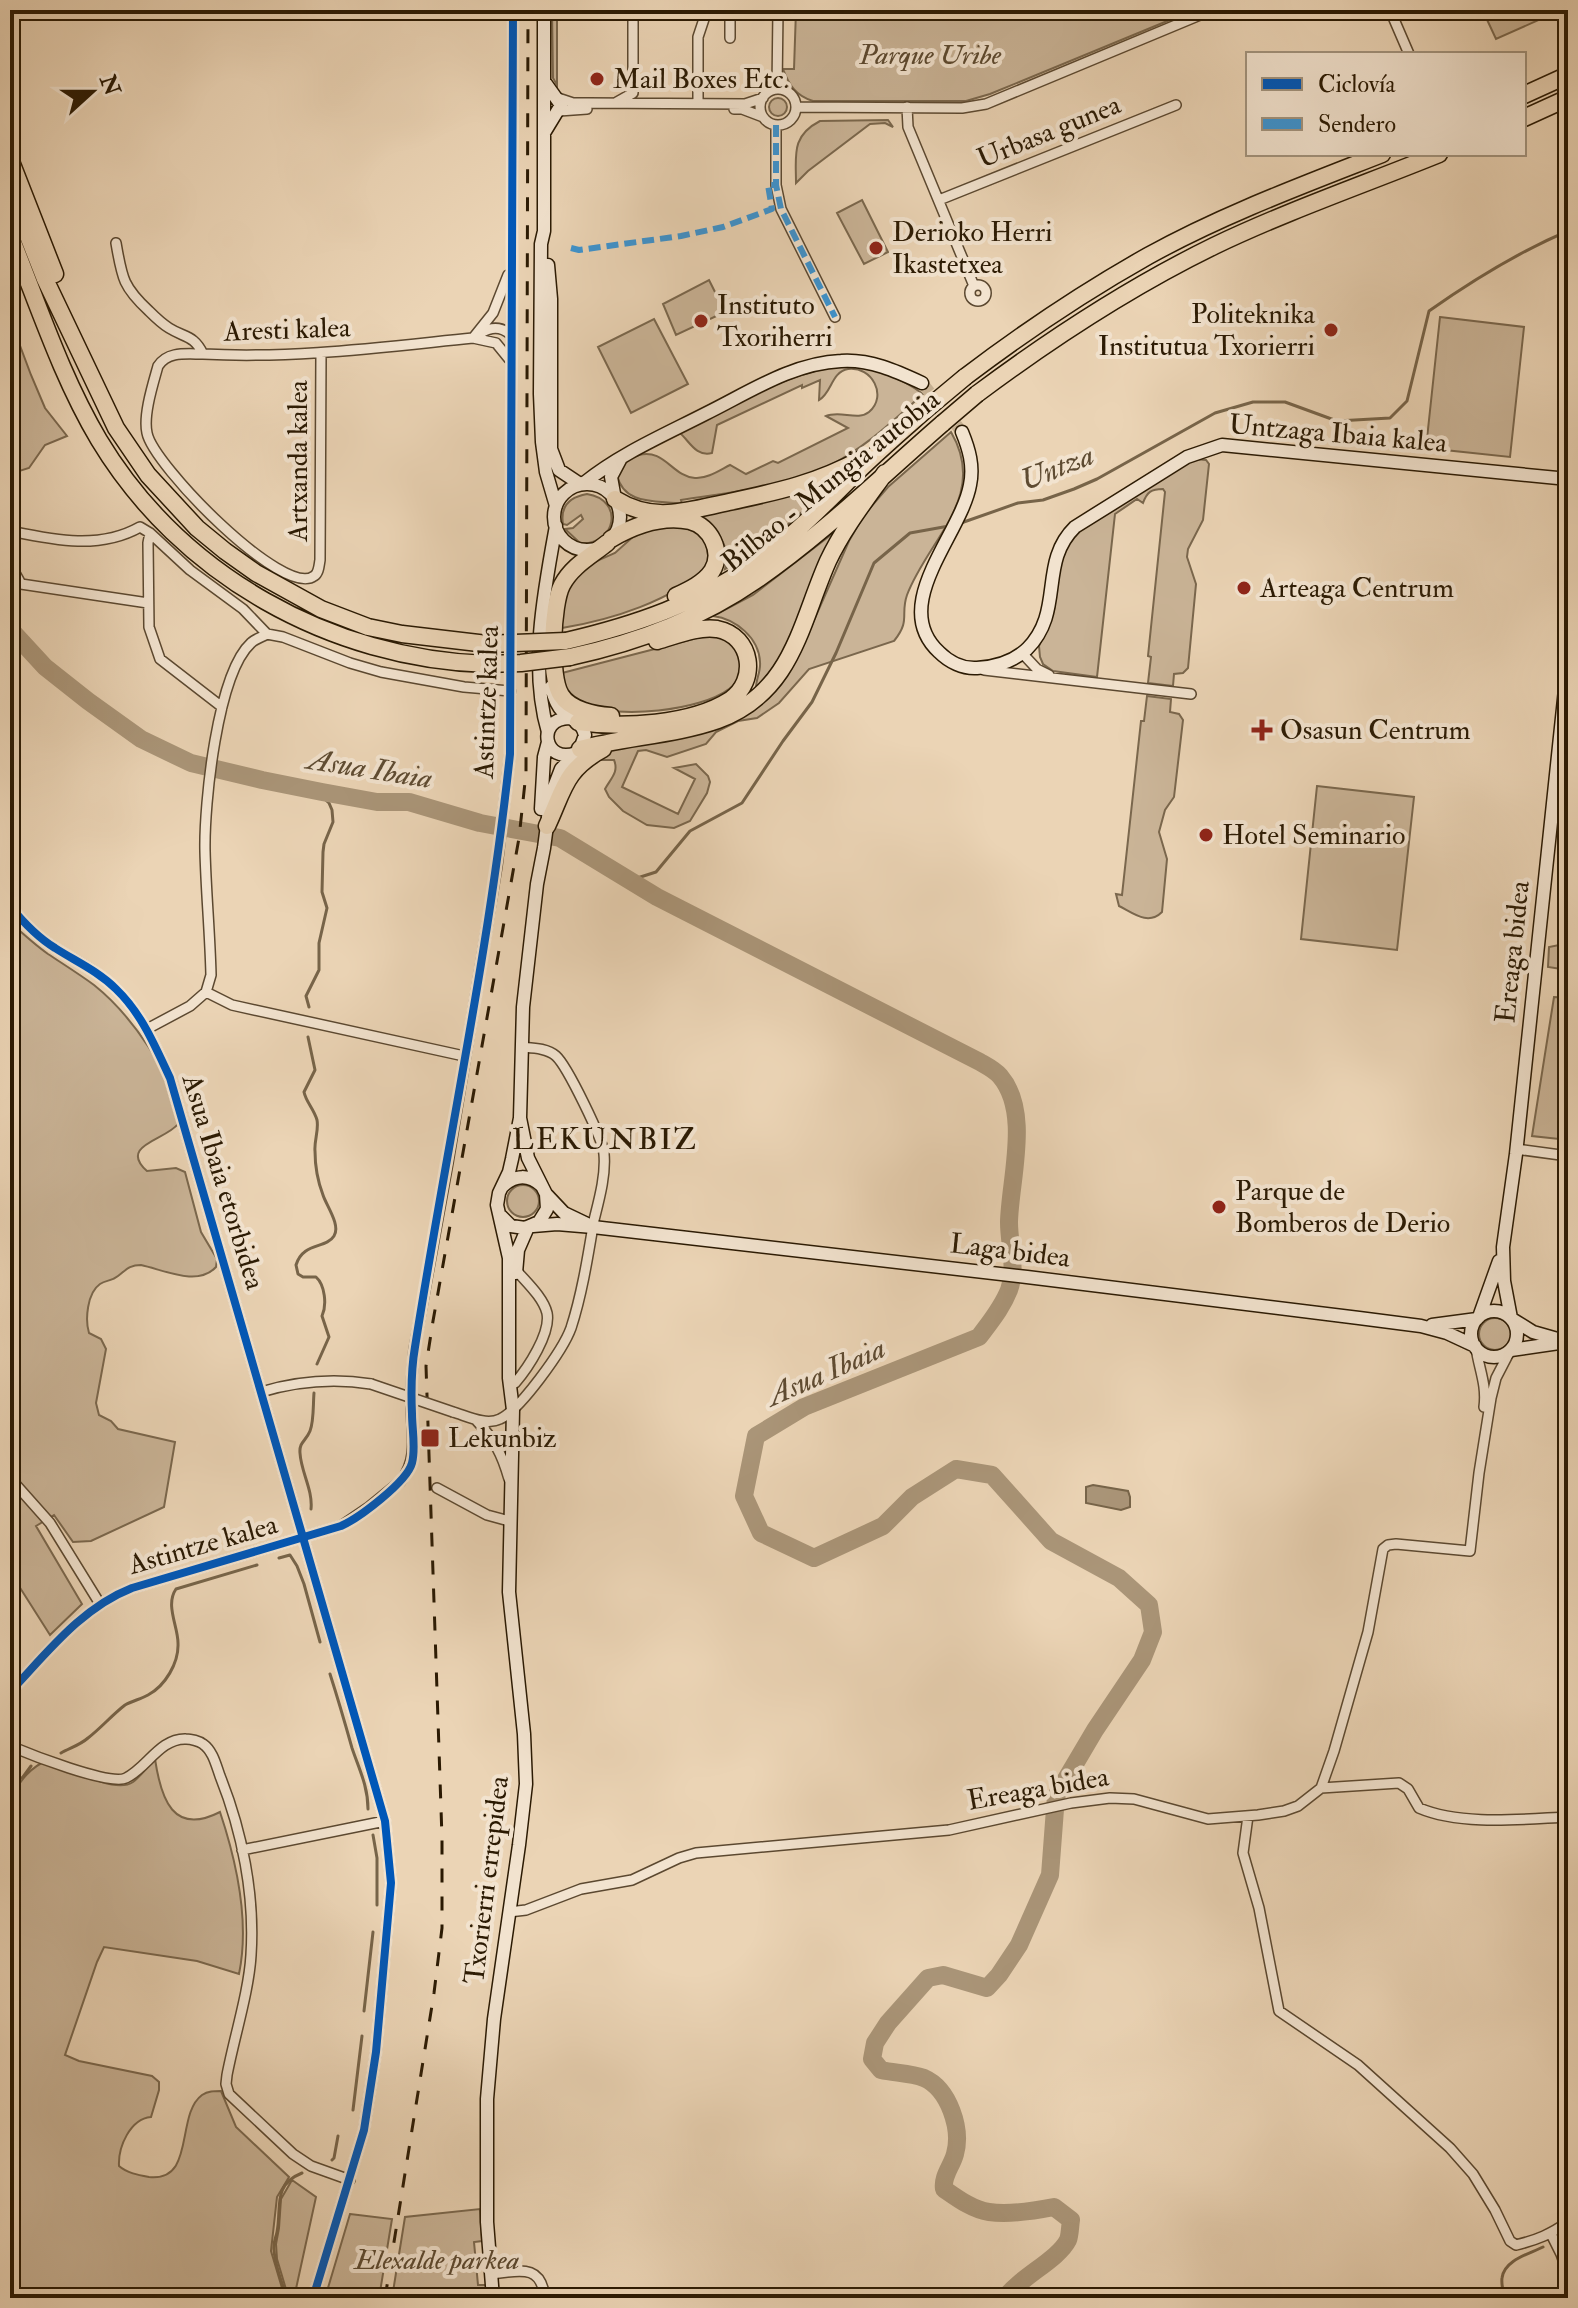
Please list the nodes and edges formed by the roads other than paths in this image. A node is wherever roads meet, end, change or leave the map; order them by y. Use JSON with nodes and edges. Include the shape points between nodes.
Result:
{"nodes":[{"id":1,"x":513,"y":10,"type":"edge"},
{"id":2,"x":544,"y":10,"type":"edge"},
{"id":3,"x":633,"y":10,"type":"edge"},
{"id":4,"x":707,"y":10,"type":"edge"},
{"id":5,"x":730,"y":10,"type":"edge"},
{"id":6,"x":778,"y":10,"type":"edge"},
{"id":7,"x":1212,"y":10,"type":"edge"},
{"id":8,"x":1390,"y":10,"type":"edge"},
{"id":9,"x":730,"y":38,"type":"dead end"},
{"id":10,"x":1408,"y":52,"type":"edge"},
{"id":11,"x":1568,"y":75,"type":"edge"},
{"id":12,"x":777,"y":89,"type":"junction"},
{"id":13,"x":1526,"y":94,"type":"edge"},
{"id":14,"x":763,"y":98,"type":"junction"},
{"id":15,"x":1568,"y":98,"type":"edge"},
{"id":16,"x":614,"y":103,"type":"junction"},
{"id":17,"x":698,"y":103,"type":"junction"},
{"id":18,"x":552,"y":105,"type":"junction"},
{"id":19,"x":1176,"y":105,"type":"dead end"},
{"id":20,"x":796,"y":107,"type":"junction"},
{"id":21,"x":907,"y":107,"type":"junction"},
{"id":22,"x":763,"y":117,"type":"junction"},
{"id":23,"x":1526,"y":117,"type":"edge"},
{"id":24,"x":776,"y":125,"type":"junction"},
{"id":25,"x":1377,"y":156,"type":"edge"},
{"id":26,"x":1435,"y":156,"type":"edge"},
{"id":27,"x":10,"y":159,"type":"edge"},
{"id":28,"x":10,"y":190,"type":"edge"},
{"id":29,"x":939,"y":200,"type":"junction"},
{"id":30,"x":544,"y":231,"type":"junction"},
{"id":31,"x":10,"y":235,"type":"edge"},
{"id":32,"x":116,"y":243,"type":"dead end"},
{"id":33,"x":512,"y":264,"type":"junction"},
{"id":34,"x":974,"y":286,"type":"dead end"},
{"id":35,"x":835,"y":317,"type":"dead end"},
{"id":36,"x":510,"y":334,"type":"junction"},
{"id":37,"x":473,"y":338,"type":"junction"},
{"id":38,"x":489,"y":341,"type":"junction"},
{"id":39,"x":78,"y":348,"type":"junction"},
{"id":40,"x":321,"y":353,"type":"junction"},
{"id":41,"x":203,"y":354,"type":"junction"},
{"id":42,"x":511,"y":361,"type":"junction"},
{"id":43,"x":922,"y":383,"type":"tunnel mouth"},
{"id":44,"x":962,"y":432,"type":"tunnel mouth"},
{"id":45,"x":882,"y":448,"type":"junction"},
{"id":46,"x":624,"y":455,"type":"junction"},
{"id":47,"x":885,"y":473,"type":"junction"},
{"id":48,"x":1568,"y":480,"type":"edge"},
{"id":49,"x":582,"y":484,"type":"junction"},
{"id":50,"x":615,"y":499,"type":"junction"},
{"id":51,"x":556,"y":506,"type":"junction"},
{"id":52,"x":556,"y":526,"type":"junction"},
{"id":53,"x":10,"y":531,"type":"edge"},
{"id":54,"x":150,"y":533,"type":"junction"},
{"id":55,"x":604,"y":544,"type":"junction"},
{"id":56,"x":10,"y":564,"type":"edge"},
{"id":57,"x":148,"y":603,"type":"junction"},
{"id":58,"x":267,"y":634,"type":"junction"},
{"id":59,"x":567,"y":643,"type":"junction"},
{"id":60,"x":627,"y":644,"type":"junction"},
{"id":61,"x":1022,"y":653,"type":"junction"},
{"id":62,"x":1568,"y":661,"type":"edge"},
{"id":63,"x":973,"y":668,"type":"junction"},
{"id":64,"x":1064,"y":680,"type":"junction"},
{"id":65,"x":511,"y":691,"type":"junction"},
{"id":66,"x":1191,"y":694,"type":"dead end"},
{"id":67,"x":222,"y":707,"type":"junction"},
{"id":68,"x":574,"y":720,"type":"junction"},
{"id":69,"x":644,"y":723,"type":"junction"},
{"id":70,"x":548,"y":737,"type":"junction"},
{"id":71,"x":622,"y":739,"type":"junction"},
{"id":72,"x":578,"y":751,"type":"junction"},
{"id":73,"x":544,"y":826,"type":"junction"},
{"id":74,"x":10,"y":906,"type":"edge"},
{"id":75,"x":206,"y":992,"type":"junction"},
{"id":76,"x":147,"y":1029,"type":"junction"},
{"id":77,"x":521,"y":1047,"type":"junction"},
{"id":78,"x":464,"y":1056,"type":"junction"},
{"id":79,"x":520,"y":1118,"type":"junction"},
{"id":80,"x":1516,"y":1149,"type":"junction"},
{"id":81,"x":1568,"y":1156,"type":"edge"},
{"id":82,"x":502,"y":1187,"type":"junction"},
{"id":83,"x":545,"y":1192,"type":"junction"},
{"id":84,"x":501,"y":1216,"type":"junction"},
{"id":85,"x":531,"y":1226,"type":"junction"},
{"id":86,"x":593,"y":1227,"type":"junction"},
{"id":87,"x":1503,"y":1247,"type":"junction"},
{"id":88,"x":516,"y":1270,"type":"junction"},
{"id":89,"x":1478,"y":1318,"type":"junction"},
{"id":90,"x":1511,"y":1319,"type":"junction"},
{"id":91,"x":1421,"y":1326,"type":"junction"},
{"id":92,"x":1567,"y":1342,"type":"edge"},
{"id":93,"x":1475,"y":1347,"type":"junction"},
{"id":94,"x":1510,"y":1350,"type":"junction"},
{"id":95,"x":411,"y":1387,"type":"dead end"},
{"id":96,"x":514,"y":1389,"type":"junction"},
{"id":97,"x":261,"y":1392,"type":"junction"},
{"id":98,"x":411,"y":1408,"type":"dead end"},
{"id":99,"x":513,"y":1410,"type":"junction"},
{"id":100,"x":473,"y":1418,"type":"junction"},
{"id":101,"x":1484,"y":1442,"type":"junction"},
{"id":102,"x":10,"y":1478,"type":"edge"},
{"id":103,"x":511,"y":1486,"type":"junction"},
{"id":104,"x":437,"y":1488,"type":"dead end"},
{"id":105,"x":509,"y":1521,"type":"junction"},
{"id":106,"x":303,"y":1539,"type":"junction"},
{"id":107,"x":100,"y":1604,"type":"junction"},
{"id":108,"x":10,"y":1692,"type":"edge"},
{"id":109,"x":10,"y":1746,"type":"edge"},
{"id":110,"x":1321,"y":1788,"type":"junction"},
{"id":111,"x":1248,"y":1816,"type":"junction"},
{"id":112,"x":1568,"y":1817,"type":"edge"},
{"id":113,"x":385,"y":1821,"type":"junction"},
{"id":114,"x":242,"y":1850,"type":"junction"},
{"id":115,"x":509,"y":1912,"type":"junction"},
{"id":116,"x":350,"y":2180,"type":"junction"},
{"id":117,"x":1568,"y":2222,"type":"edge"},
{"id":118,"x":1551,"y":2234,"type":"junction"},
{"id":119,"x":491,"y":2274,"type":"junction"},
{"id":120,"x":1568,"y":2274,"type":"edge"},
{"id":121,"x":313,"y":2298,"type":"edge"},
{"id":122,"x":493,"y":2298,"type":"edge"},
{"id":123,"x":545,"y":2298,"type":"edge"}],
"edges":[{"from":1,"to":33,"type":"street","name":"Astintze kalea"},
{"from":2,"to":18,"type":"street","via":[[544,81]]},
{"from":3,"to":16,"type":"street","via":[[633,93]]},
{"from":4,"to":17,"type":"street","via":[[698,37]]},
{"from":5,"to":9,"type":"street"},
{"from":6,"to":12,"type":"street"},
{"from":7,"to":21,"type":"street","via":[[986,104]]},
{"from":8,"to":10,"type":"street"},
{"from":11,"to":13,"type":"highway"},
{"from":12,"to":14,"type":"street"},
{"from":12,"to":20,"type":"street","via":[[793,96]]},
{"from":14,"to":17,"type":"street","via":[[745,104]]},
{"from":14,"to":22,"type":"street"},
{"from":15,"to":23,"type":"highway"},
{"from":16,"to":17,"type":"street"},
{"from":16,"to":18,"type":"street"},
{"from":18,"to":22,"type":"street","via":[[742,109]]},
{"from":18,"to":30,"type":"street","via":[[544,133]]},
{"from":19,"to":29,"type":"street","name":"Urbasa gunea"},
{"from":20,"to":21,"type":"street"},
{"from":20,"to":24,"type":"street","via":[[787,122]]},
{"from":21,"to":29,"type":"street","via":[[908,127]]},
{"from":22,"to":24,"type":"street"},
{"from":24,"to":35,"type":"street","via":[[781,209]]},
{"from":25,"to":45,"type":"highway","name":"Bilbao - Mungia autobia","bridge":true,"via":[[1148,256],[965,377]]},
{"from":26,"to":47,"type":"highway","name":"Bilbao - Mungia autobia","bridge":true,"via":[[1172,268],[1074,325],[977,394]]},
{"from":27,"to":39,"type":"highway"},
{"from":28,"to":39,"type":"highway"},
{"from":29,"to":34,"type":"street"},
{"from":30,"to":49,"type":"street","via":[[551,299],[552,457],[559,470]]},
{"from":30,"to":51,"type":"street","via":[[542,442]]},
{"from":31,"to":59,"type":"highway","name":"Bilbao - Mungia autobia","bridge":true,"via":[[69,384],[99,440],[134,490],[186,545],[244,589],[325,631],[431,659],[529,663]]},
{"from":32,"to":41,"type":"street","name":"Aresti kalea","via":[[132,295],[162,323],[190,337]]},
{"from":33,"to":36,"type":"street","name":"Astintze kalea"},
{"from":33,"to":37,"type":"street","name":"Astintze kalea","via":[[493,313]]},
{"from":36,"to":37,"type":"street","name":"Aresti kalea","via":[[490,328]]},
{"from":36,"to":38,"type":"street","name":"Aresti kalea"},
{"from":36,"to":42,"type":"street","name":"Astintze kalea"},
{"from":37,"to":38,"type":"street","name":"Aresti kalea"},
{"from":37,"to":40,"type":"street","name":"Aresti kalea"},
{"from":38,"to":42,"type":"street"},
{"from":39,"to":59,"type":"highway","bridge":true,"via":[[104,407],[148,475],[197,528],[256,573],[321,609],[368,627],[487,644]]},
{"from":40,"to":41,"type":"street","name":"Aresti kalea"},
{"from":40,"to":41,"type":"street","name":"Artxanda kalea","via":[[319,569],[308,579],[285,573],[223,528],[147,437],[162,359]]},
{"from":42,"to":65,"type":"street","name":"Astintze kalea"},
{"from":43,"to":46,"type":"street","via":[[863,362],[810,366]]},
{"from":44,"to":63,"type":"street","via":[[972,466],[970,485],[923,594],[921,624],[947,659]]},
{"from":45,"to":50,"type":"highway","via":[[810,483],[690,510],[640,510]]},
{"from":45,"to":59,"type":"highway","name":"Bilbao - Mungia autobia","via":[[756,563],[654,617]]},
{"from":46,"to":49,"type":"street"},
{"from":46,"to":50,"type":"street","via":[[611,477]]},
{"from":47,"to":60,"type":"highway","name":"Bilbao - Mungia autobia","via":[[755,581],[695,615]]},
{"from":47,"to":71,"type":"highway","via":[[843,532],[802,633],[766,690],[717,720]]},
{"from":48,"to":61,"type":"street","name":"Untzaga Ibaia kalea","via":[[1222,445],[1203,450],[1068,533],[1055,557],[1047,618]]},
{"from":49,"to":50,"type":"street","via":[[597,485]]},
{"from":49,"to":51,"type":"street","via":[[565,492]]},
{"from":50,"to":55,"type":"street","via":[[620,524]]},
{"from":51,"to":52,"type":"street"},
{"from":52,"to":55,"type":"street","via":[[567,543],[579,549]]},
{"from":52,"to":70,"type":"street","name":"Txorierri errepidea","via":[[542,604],[540,673]]},
{"from":53,"to":54,"type":"street","via":[[76,541],[115,538],[140,527]]},
{"from":54,"to":57,"type":"street"},
{"from":54,"to":58,"type":"street"},
{"from":55,"to":59,"type":"highway","via":[[642,523],[691,521],[713,539],[716,563],[706,578],[672,598]]},
{"from":55,"to":68,"type":"street","via":[[569,564],[554,591],[550,682],[556,702]]},
{"from":55,"to":69,"type":"highway","via":[[577,565],[556,600],[554,677],[562,698],[572,705]]},
{"from":56,"to":57,"type":"street","via":[[21,584]]},
{"from":57,"to":67,"type":"street","via":[[149,627],[160,659]]},
{"from":58,"to":65,"type":"street","via":[[381,672]]},
{"from":58,"to":67,"type":"street","via":[[245,650]]},
{"from":59,"to":60,"type":"highway","name":"Bilbao - Mungia autobia"},
{"from":60,"to":69,"type":"highway","via":[[716,629],[741,642],[749,663],[744,685],[729,700],[694,715]]},
{"from":61,"to":63,"type":"street"},
{"from":61,"to":64,"type":"street","via":[[1037,669]]},
{"from":62,"to":80,"type":"street","name":"Ereaga bidea"},
{"from":63,"to":64,"type":"street"},
{"from":64,"to":66,"type":"street"},
{"from":65,"to":78,"type":"street","name":"Astintze kalea","via":[[504,815]]},
{"from":67,"to":75,"type":"street","via":[[209,776],[205,849],[211,975]]},
{"from":68,"to":69,"type":"highway"},
{"from":68,"to":70,"type":"street","via":[[558,719]]},
{"from":68,"to":72,"type":"street","via":[[585,735]]},
{"from":70,"to":72,"type":"street","via":[[557,753]]},
{"from":70,"to":73,"type":"street","name":"Txorierri errepidea"},
{"from":71,"to":72,"type":"highway"},
{"from":71,"to":73,"type":"highway","via":[[576,769]]},
{"from":72,"to":73,"type":"street","name":"Txorierri errepidea","via":[[556,778]]},
{"from":73,"to":77,"type":"street","name":"Txorierri errepidea"},
{"from":74,"to":76,"type":"street","name":"Asua Ibaia etorbidea","via":[[52,947],[115,987]]},
{"from":75,"to":76,"type":"street"},
{"from":75,"to":78,"type":"street","via":[[232,1005]]},
{"from":76,"to":97,"type":"street","name":"Asua Ibaia etorbidea","via":[[170,1078]]},
{"from":77,"to":79,"type":"street","name":"Txorierri errepidea"},
{"from":77,"to":86,"type":"street","via":[[556,1055],[602,1142],[605,1156]]},
{"from":78,"to":95,"type":"street","name":"Astintze kalea"},
{"from":79,"to":82,"type":"street","name":"Txorierri errepidea"},
{"from":79,"to":83,"type":"street","name":"Txorierri errepidea","via":[[528,1158]]},
{"from":80,"to":81,"type":"street"},
{"from":80,"to":87,"type":"street","name":"Ereaga bidea"},
{"from":82,"to":83,"type":"street","via":[[523,1177],[535,1180]]},
{"from":82,"to":84,"type":"street","name":"Txorierri errepidea","via":[[497,1199]]},
{"from":83,"to":85,"type":"street","name":"Txorierri errepidea","via":[[544,1216]]},
{"from":83,"to":86,"type":"street","via":[[564,1213]]},
{"from":84,"to":85,"type":"street","via":[[511,1226]]},
{"from":84,"to":96,"type":"street","name":"Txorierri errepidea","via":[[509,1258],[509,1378]]},
{"from":85,"to":86,"type":"street","name":"Laga bidea"},
{"from":85,"to":88,"type":"street","name":"Txorierri errepidea","via":[[518,1250]]},
{"from":86,"to":91,"type":"street","name":"Laga bidea"},
{"from":86,"to":99,"type":"street","via":[[570,1330]]},
{"from":87,"to":89,"type":"street"},
{"from":87,"to":90,"type":"street"},
{"from":88,"to":96,"type":"street","name":"Txorierri errepidea"},
{"from":88,"to":96,"type":"street","via":[[548,1315],[529,1366]]},
{"from":89,"to":90,"type":"street","via":[[1495,1311]]},
{"from":89,"to":91,"type":"street","name":"Laga bidea"},
{"from":89,"to":93,"type":"street","via":[[1471,1332]]},
{"from":90,"to":92,"type":"street"},
{"from":90,"to":94,"type":"street","via":[[1517,1335]]},
{"from":91,"to":93,"type":"street","name":"Laga bidea"},
{"from":92,"to":94,"type":"street"},
{"from":93,"to":94,"type":"street","via":[[1494,1357]]},
{"from":93,"to":101,"type":"street","via":[[1486,1393]]},
{"from":94,"to":101,"type":"street","via":[[1496,1378]]},
{"from":96,"to":99,"type":"street","name":"Txorierri errepidea"},
{"from":97,"to":100,"type":"street","bridge":true,"via":[[316,1380],[354,1381]]},
{"from":97,"to":106,"type":"street","name":"Asua Ibaia etorbidea"},
{"from":98,"to":106,"type":"street","name":"Astintze kalea","via":[[412,1462],[401,1481],[347,1523]]},
{"from":99,"to":100,"type":"street","via":[[489,1422]]},
{"from":99,"to":103,"type":"street","name":"Txorierri errepidea"},
{"from":100,"to":103,"type":"street","via":[[494,1440]]},
{"from":101,"to":110,"type":"street","via":[[1470,1551],[1396,1544],[1383,1549],[1368,1632]]},
{"from":102,"to":107,"type":"street","via":[[50,1523]]},
{"from":103,"to":105,"type":"street","name":"Txorierri errepidea"},
{"from":104,"to":105,"type":"street"},
{"from":105,"to":115,"type":"street","name":"Txorierri errepidea","via":[[511,1619],[526,1761]]},
{"from":106,"to":107,"type":"street","name":"Astintze kalea","via":[[132,1588]]},
{"from":106,"to":113,"type":"street","name":"Asua Ibaia etorbidea"},
{"from":107,"to":108,"type":"street","name":"Astintze kalea"},
{"from":109,"to":114,"type":"street","via":[[119,1781],[165,1745],[186,1739],[201,1742],[233,1811]]},
{"from":110,"to":111,"type":"street","name":"Ereaga bidea","via":[[1298,1806]]},
{"from":110,"to":112,"type":"street","via":[[1399,1783],[1419,1808],[1437,1814]]},
{"from":111,"to":115,"type":"street","name":"Ereaga bidea","via":[[1208,1819],[1124,1798],[1071,1803],[949,1830],[696,1853],[632,1880],[581,1889]]},
{"from":111,"to":118,"type":"street","via":[[1243,1853],[1279,2011],[1358,2065],[1450,2148],[1473,2174],[1510,2241],[1516,2245]]},
{"from":113,"to":114,"type":"street"},
{"from":113,"to":116,"type":"street","name":"Asua Ibaia etorbidea","via":[[391,1883],[376,2052]]},
{"from":114,"to":116,"type":"street","via":[[251,1909],[251,1958],[227,2075],[229,2094],[293,2154]]},
{"from":115,"to":119,"type":"street","name":"Txorierri errepidea","via":[[487,2099]]},
{"from":116,"to":121,"type":"street","name":"Asua Ibaia etorbidea"},
{"from":117,"to":118,"type":"street"},
{"from":118,"to":120,"type":"street"},
{"from":119,"to":122,"type":"street","name":"Txorierri errepidea"},
{"from":119,"to":123,"type":"street","via":[[531,2272],[544,2285]]}]}
